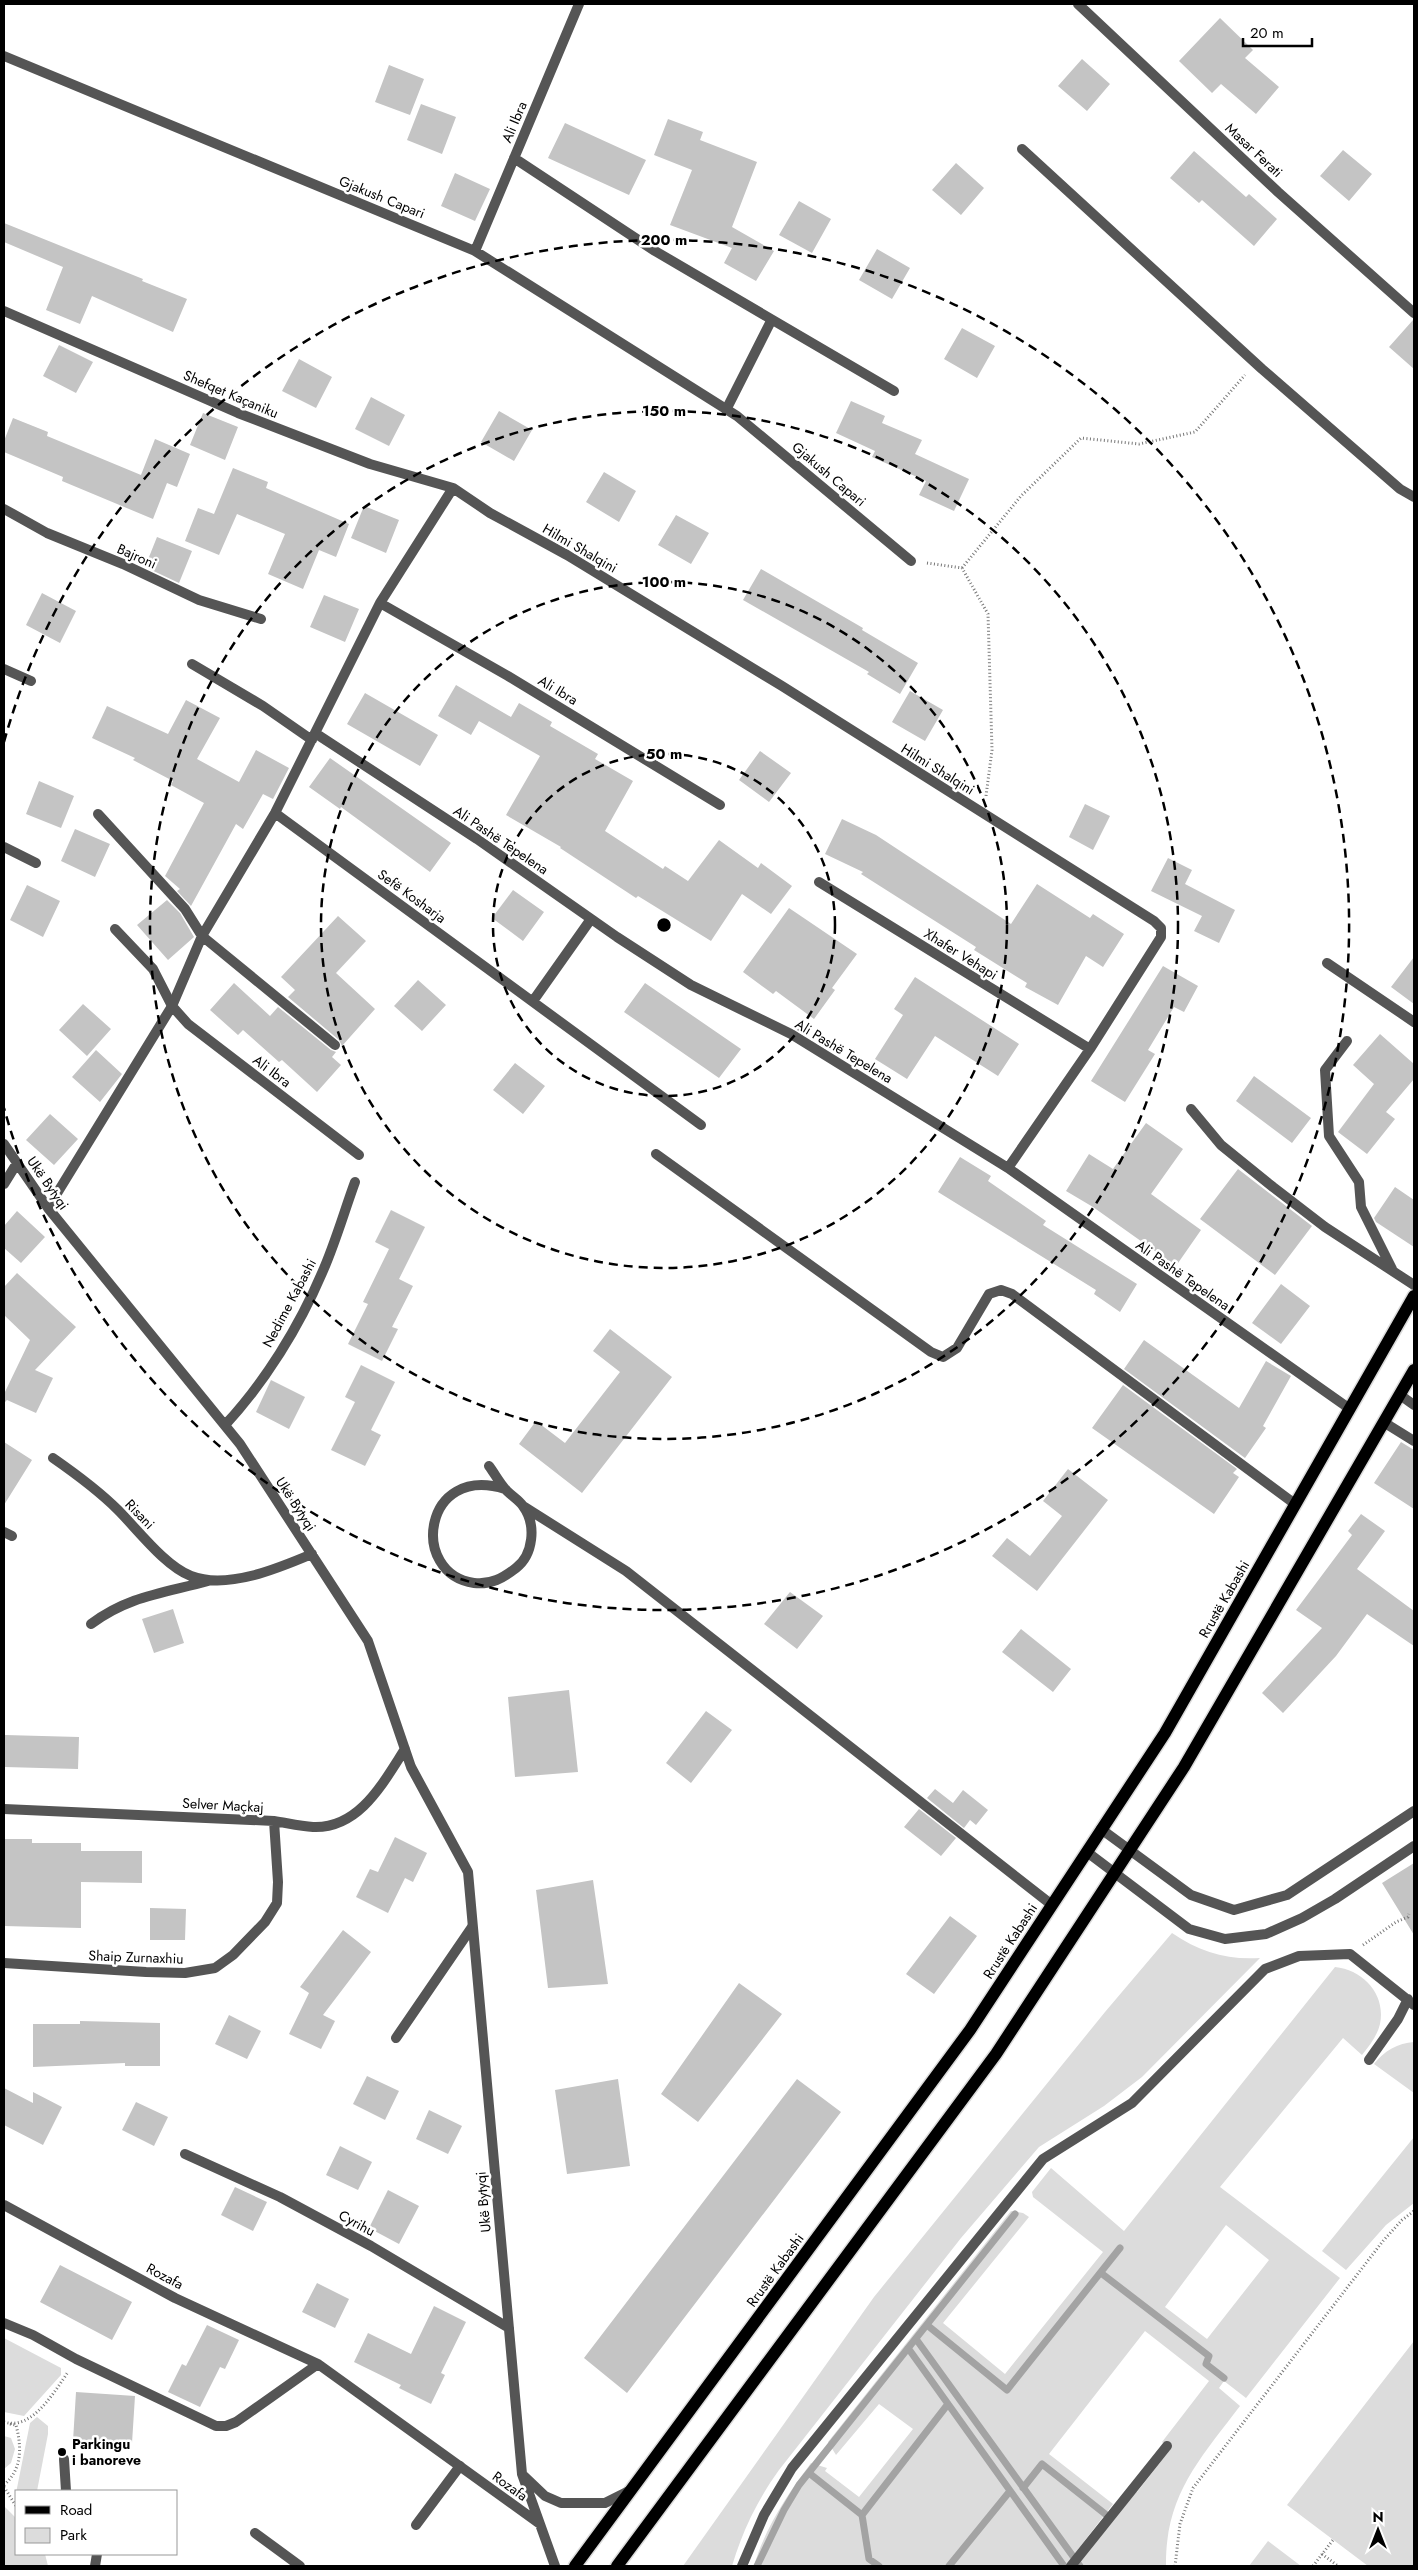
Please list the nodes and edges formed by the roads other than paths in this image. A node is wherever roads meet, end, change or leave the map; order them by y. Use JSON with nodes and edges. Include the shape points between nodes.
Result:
{"nodes":[{"id":1,"x":579,"y":4,"type":"edge"},
{"id":2,"x":1078,"y":4,"type":"edge"},
{"id":3,"x":4,"y":56,"type":"edge"},
{"id":4,"x":1022,"y":149,"type":"dead end"},
{"id":5,"x":514,"y":158,"type":"junction"},
{"id":6,"x":475,"y":251,"type":"junction"},
{"id":7,"x":4,"y":311,"type":"edge"},
{"id":8,"x":1414,"y":313,"type":"edge"},
{"id":9,"x":771,"y":321,"type":"junction"},
{"id":10,"x":894,"y":391,"type":"dead end"},
{"id":11,"x":726,"y":410,"type":"junction"},
{"id":12,"x":453,"y":488,"type":"junction"},
{"id":13,"x":1414,"y":497,"type":"edge"},
{"id":14,"x":4,"y":509,"type":"edge"},
{"id":15,"x":911,"y":561,"type":"road end"},
{"id":16,"x":380,"y":603,"type":"junction"},
{"id":17,"x":261,"y":619,"type":"dead end"},
{"id":18,"x":192,"y":664,"type":"dead end"},
{"id":19,"x":4,"y":669,"type":"edge"},
{"id":20,"x":31,"y":681,"type":"dead end"},
{"id":21,"x":314,"y":737,"type":"junction"},
{"id":22,"x":720,"y":805,"type":"dead end"},
{"id":23,"x":275,"y":813,"type":"junction"},
{"id":24,"x":98,"y":814,"type":"dead end"},
{"id":25,"x":4,"y":847,"type":"edge"},
{"id":26,"x":36,"y":863,"type":"dead end"},
{"id":27,"x":819,"y":882,"type":"dead end"},
{"id":28,"x":591,"y":919,"type":"junction"},
{"id":29,"x":115,"y":929,"type":"dead end"},
{"id":30,"x":202,"y":936,"type":"junction"},
{"id":31,"x":1327,"y":963,"type":"dead end"},
{"id":32,"x":533,"y":1001,"type":"junction"},
{"id":33,"x":172,"y":1006,"type":"junction"},
{"id":34,"x":1414,"y":1022,"type":"edge"},
{"id":35,"x":1347,"y":1041,"type":"dead end"},
{"id":36,"x":335,"y":1045,"type":"dead end"},
{"id":37,"x":1090,"y":1049,"type":"junction"},
{"id":38,"x":1191,"y":1109,"type":"dead end"},
{"id":39,"x":701,"y":1125,"type":"dead end"},
{"id":40,"x":4,"y":1144,"type":"edge"},
{"id":41,"x":656,"y":1154,"type":"dead end"},
{"id":42,"x":359,"y":1155,"type":"dead end"},
{"id":43,"x":17,"y":1163,"type":"junction"},
{"id":44,"x":1008,"y":1168,"type":"junction"},
{"id":45,"x":354,"y":1182,"type":"dead end"},
{"id":46,"x":4,"y":1184,"type":"edge"},
{"id":47,"x":48,"y":1208,"type":"junction"},
{"id":48,"x":1393,"y":1272,"type":"junction"},
{"id":49,"x":1414,"y":1285,"type":"edge"},
{"id":50,"x":1414,"y":1296,"type":"edge"},
{"id":51,"x":1414,"y":1370,"type":"edge"},
{"id":52,"x":1400,"y":1395,"type":"junction"},
{"id":53,"x":1414,"y":1405,"type":"edge"},
{"id":54,"x":1350,"y":1409,"type":"junction"},
{"id":55,"x":1385,"y":1423,"type":"junction"},
{"id":56,"x":225,"y":1425,"type":"junction"},
{"id":57,"x":1414,"y":1441,"type":"edge"},
{"id":58,"x":53,"y":1458,"type":"dead end"},
{"id":59,"x":489,"y":1466,"type":"dead end"},
{"id":60,"x":505,"y":1489,"type":"junction"},
{"id":61,"x":1295,"y":1504,"type":"junction"},
{"id":62,"x":523,"y":1506,"type":"junction"},
{"id":63,"x":312,"y":1554,"type":"junction"},
{"id":64,"x":211,"y":1580,"type":"junction"},
{"id":65,"x":91,"y":1624,"type":"dead end"},
{"id":66,"x":405,"y":1749,"type":"junction"},
{"id":67,"x":4,"y":1809,"type":"edge"},
{"id":68,"x":1414,"y":1812,"type":"edge"},
{"id":69,"x":274,"y":1821,"type":"junction"},
{"id":70,"x":1102,"y":1829,"type":"junction"},
{"id":71,"x":1414,"y":1846,"type":"edge"},
{"id":72,"x":1130,"y":1849,"type":"junction"},
{"id":73,"x":1087,"y":1852,"type":"junction"},
{"id":74,"x":1115,"y":1872,"type":"junction"},
{"id":75,"x":1052,"y":1905,"type":"junction"},
{"id":76,"x":472,"y":1927,"type":"junction"},
{"id":77,"x":4,"y":1963,"type":"edge"},
{"id":78,"x":1411,"y":2002,"type":"edge"},
{"id":79,"x":396,"y":2038,"type":"dead end"},
{"id":80,"x":1369,"y":2060,"type":"dead end"},
{"id":81,"x":185,"y":2154,"type":"dead end"},
{"id":82,"x":4,"y":2205,"type":"edge"},
{"id":83,"x":4,"y":2324,"type":"edge"},
{"id":84,"x":509,"y":2328,"type":"junction"},
{"id":85,"x":318,"y":2364,"type":"junction"},
{"id":86,"x":1167,"y":2446,"type":"dead end"},
{"id":87,"x":64,"y":2459,"type":"dead end"},
{"id":88,"x":460,"y":2466,"type":"junction"},
{"id":89,"x":522,"y":2474,"type":"junction"},
{"id":90,"x":632,"y":2489,"type":"junction"},
{"id":91,"x":66,"y":2490,"type":"edge"},
{"id":92,"x":540,"y":2524,"type":"junction"},
{"id":93,"x":416,"y":2525,"type":"dead end"},
{"id":94,"x":255,"y":2533,"type":"dead end"},
{"id":95,"x":300,"y":2566,"type":"edge"},
{"id":96,"x":555,"y":2566,"type":"edge"},
{"id":97,"x":575,"y":2566,"type":"edge"},
{"id":98,"x":617,"y":2566,"type":"edge"},
{"id":99,"x":742,"y":2566,"type":"edge"},
{"id":100,"x":1071,"y":2566,"type":"edge"}],
"edges":[{"from":1,"to":5,"type":"street","name":"Ali Ibra"},
{"from":2,"to":8,"type":"street","name":"Masar Ferati","via":[[1278,192]]},
{"from":3,"to":6,"type":"street","name":"Gjakush Capari"},
{"from":4,"to":13,"type":"street","via":[[1256,363],[1400,489]]},
{"from":5,"to":6,"type":"street","name":"Ali Ibra"},
{"from":5,"to":9,"type":"street","via":[[655,251]]},
{"from":6,"to":11,"type":"street","name":"Gjakush Capari"},
{"from":7,"to":12,"type":"street","name":"Shefqet Kaçaniku","via":[[238,413],[370,464]]},
{"from":9,"to":10,"type":"street"},
{"from":9,"to":11,"type":"street"},
{"from":11,"to":15,"type":"street","name":"Gjakush Capari"},
{"from":12,"to":16,"type":"street"},
{"from":12,"to":37,"type":"street","name":"Hilmi Shalqini","via":[[782,686],[1139,910],[1161,928],[1162,938]]},
{"from":14,"to":17,"type":"street","name":"Bajroni","via":[[47,532],[199,600]]},
{"from":16,"to":21,"type":"street"},
{"from":16,"to":22,"type":"street","name":"Ali Ibra","via":[[508,676]]},
{"from":18,"to":21,"type":"street","name":"Ali Pashë Tepelena"},
{"from":19,"to":20,"type":"street"},
{"from":21,"to":23,"type":"street"},
{"from":21,"to":28,"type":"street","name":"Ali Pashë Tepelena","via":[[477,839]]},
{"from":23,"to":30,"type":"street"},
{"from":23,"to":32,"type":"street","name":"Sefë Kosharja"},
{"from":24,"to":30,"type":"street","via":[[184,909]]},
{"from":25,"to":26,"type":"street"},
{"from":27,"to":37,"type":"street","name":"Xhafer Vehapi"},
{"from":28,"to":32,"type":"street"},
{"from":28,"to":44,"type":"street","name":"Ali Pashë Tepelena","via":[[691,985],[791,1034]]},
{"from":29,"to":33,"type":"street","name":"Ali Ibra","via":[[153,969]]},
{"from":30,"to":33,"type":"street"},
{"from":30,"to":36,"type":"street"},
{"from":31,"to":34,"type":"street"},
{"from":32,"to":39,"type":"street","name":"Sefë Kosharja"},
{"from":33,"to":42,"type":"street","name":"Ali Ibra","via":[[188,1024]]},
{"from":33,"to":47,"type":"street"},
{"from":35,"to":48,"type":"street","via":[[1326,1070],[1330,1136],[1359,1182],[1361,1207]]},
{"from":37,"to":44,"type":"street","name":"Hilmi Shalqini"},
{"from":38,"to":48,"type":"street","via":[[1228,1151],[1326,1227]]},
{"from":40,"to":43,"type":"street","name":"Ukë Bytyqi"},
{"from":41,"to":61,"type":"street","via":[[931,1352],[943,1357],[957,1348],[989,1294],[1001,1290],[1012,1294]]},
{"from":43,"to":46,"type":"street"},
{"from":43,"to":47,"type":"street","name":"Ukë Bytyqi"},
{"from":44,"to":54,"type":"street","name":"Ali Pashë Tepelena"},
{"from":45,"to":56,"type":"street","name":"Nedime Kabashi","via":[[322,1274],[266,1375]]},
{"from":47,"to":56,"type":"street","name":"Ukë Bytyqi"},
{"from":48,"to":49,"type":"street"},
{"from":50,"to":54,"type":"main road","name":"Rrustë Kabashi"},
{"from":51,"to":52,"type":"main road"},
{"from":52,"to":53,"type":"street"},
{"from":52,"to":55,"type":"main road"},
{"from":54,"to":61,"type":"main road","name":"Rrustë Kabashi"},
{"from":55,"to":57,"type":"street"},
{"from":55,"to":72,"type":"main road","via":[[1184,1767]]},
{"from":56,"to":63,"type":"street","name":"Ukë Bytyqi"},
{"from":58,"to":64,"type":"street","name":"Risani","via":[[92,1486],[174,1565],[191,1576]]},
{"from":59,"to":60,"type":"street"},
{"from":60,"to":62,"type":"street"},
{"from":60,"to":62,"type":"street","via":[[489,1484],[468,1486],[451,1494],[441,1505],[432,1537],[442,1563],[458,1577],[474,1583],[502,1579],[522,1564],[532,1540],[530,1520]]},
{"from":61,"to":70,"type":"main road","name":"Rrustë Kabashi","via":[[1164,1733]]},
{"from":62,"to":75,"type":"street","via":[[626,1571]]},
{"from":63,"to":64,"type":"street","name":"Risani","via":[[258,1576]]},
{"from":63,"to":66,"type":"street","name":"Ukë Bytyqi","via":[[368,1641]]},
{"from":64,"to":65,"type":"street","name":"Risani","via":[[138,1597],[105,1613]]},
{"from":66,"to":69,"type":"street","name":"Selver Maçkaj","via":[[384,1782],[351,1818],[314,1827]]},
{"from":66,"to":76,"type":"street","name":"Ukë Bytyqi","via":[[411,1767],[468,1872]]},
{"from":67,"to":69,"type":"street","name":"Selver Maçkaj"},
{"from":68,"to":72,"type":"street","via":[[1287,1895],[1234,1910],[1191,1895]]},
{"from":69,"to":77,"type":"street","name":"Shaip Zurnaxhiu","via":[[277,1903],[265,1922],[234,1955],[215,1968],[185,1973]]},
{"from":70,"to":72,"type":"street"},
{"from":70,"to":73,"type":"main road","name":"Rrustë Kabashi"},
{"from":71,"to":74,"type":"street","via":[[1302,1918],[1266,1934],[1225,1939],[1189,1929]]},
{"from":72,"to":74,"type":"main road"},
{"from":73,"to":74,"type":"street"},
{"from":73,"to":75,"type":"main road","name":"Rrustë Kabashi"},
{"from":74,"to":98,"type":"main road","via":[[996,2054]]},
{"from":75,"to":90,"type":"main road","name":"Rrustë Kabashi","via":[[970,2030]]},
{"from":76,"to":79,"type":"street"},
{"from":76,"to":84,"type":"street","name":"Ukë Bytyqi"},
{"from":78,"to":80,"type":"street"},
{"from":78,"to":99,"type":"street","via":[[1350,1954],[1299,1956],[1265,1970],[1132,2103],[1043,2159],[792,2468],[764,2515]]},
{"from":81,"to":84,"type":"street","name":"Cyrihu","via":[[280,2197]]},
{"from":82,"to":85,"type":"street","name":"Rozafa","via":[[176,2298]]},
{"from":83,"to":85,"type":"street","via":[[33,2335],[216,2426],[226,2426]]},
{"from":84,"to":89,"type":"street","name":"Ukë Bytyqi"},
{"from":85,"to":88,"type":"street","name":"Rozafa"},
{"from":86,"to":100,"type":"street"},
{"from":87,"to":91,"type":"street"},
{"from":88,"to":92,"type":"street","name":"Rozafa"},
{"from":88,"to":93,"type":"street"},
{"from":89,"to":90,"type":"street","via":[[545,2496],[561,2503],[605,2503]]},
{"from":89,"to":92,"type":"street","name":"Ukë Bytyqi"},
{"from":90,"to":97,"type":"main road","name":"Rrustë Kabashi"},
{"from":92,"to":96,"type":"street","name":"Ukë Bytyqi"},
{"from":94,"to":95,"type":"street"}]}
